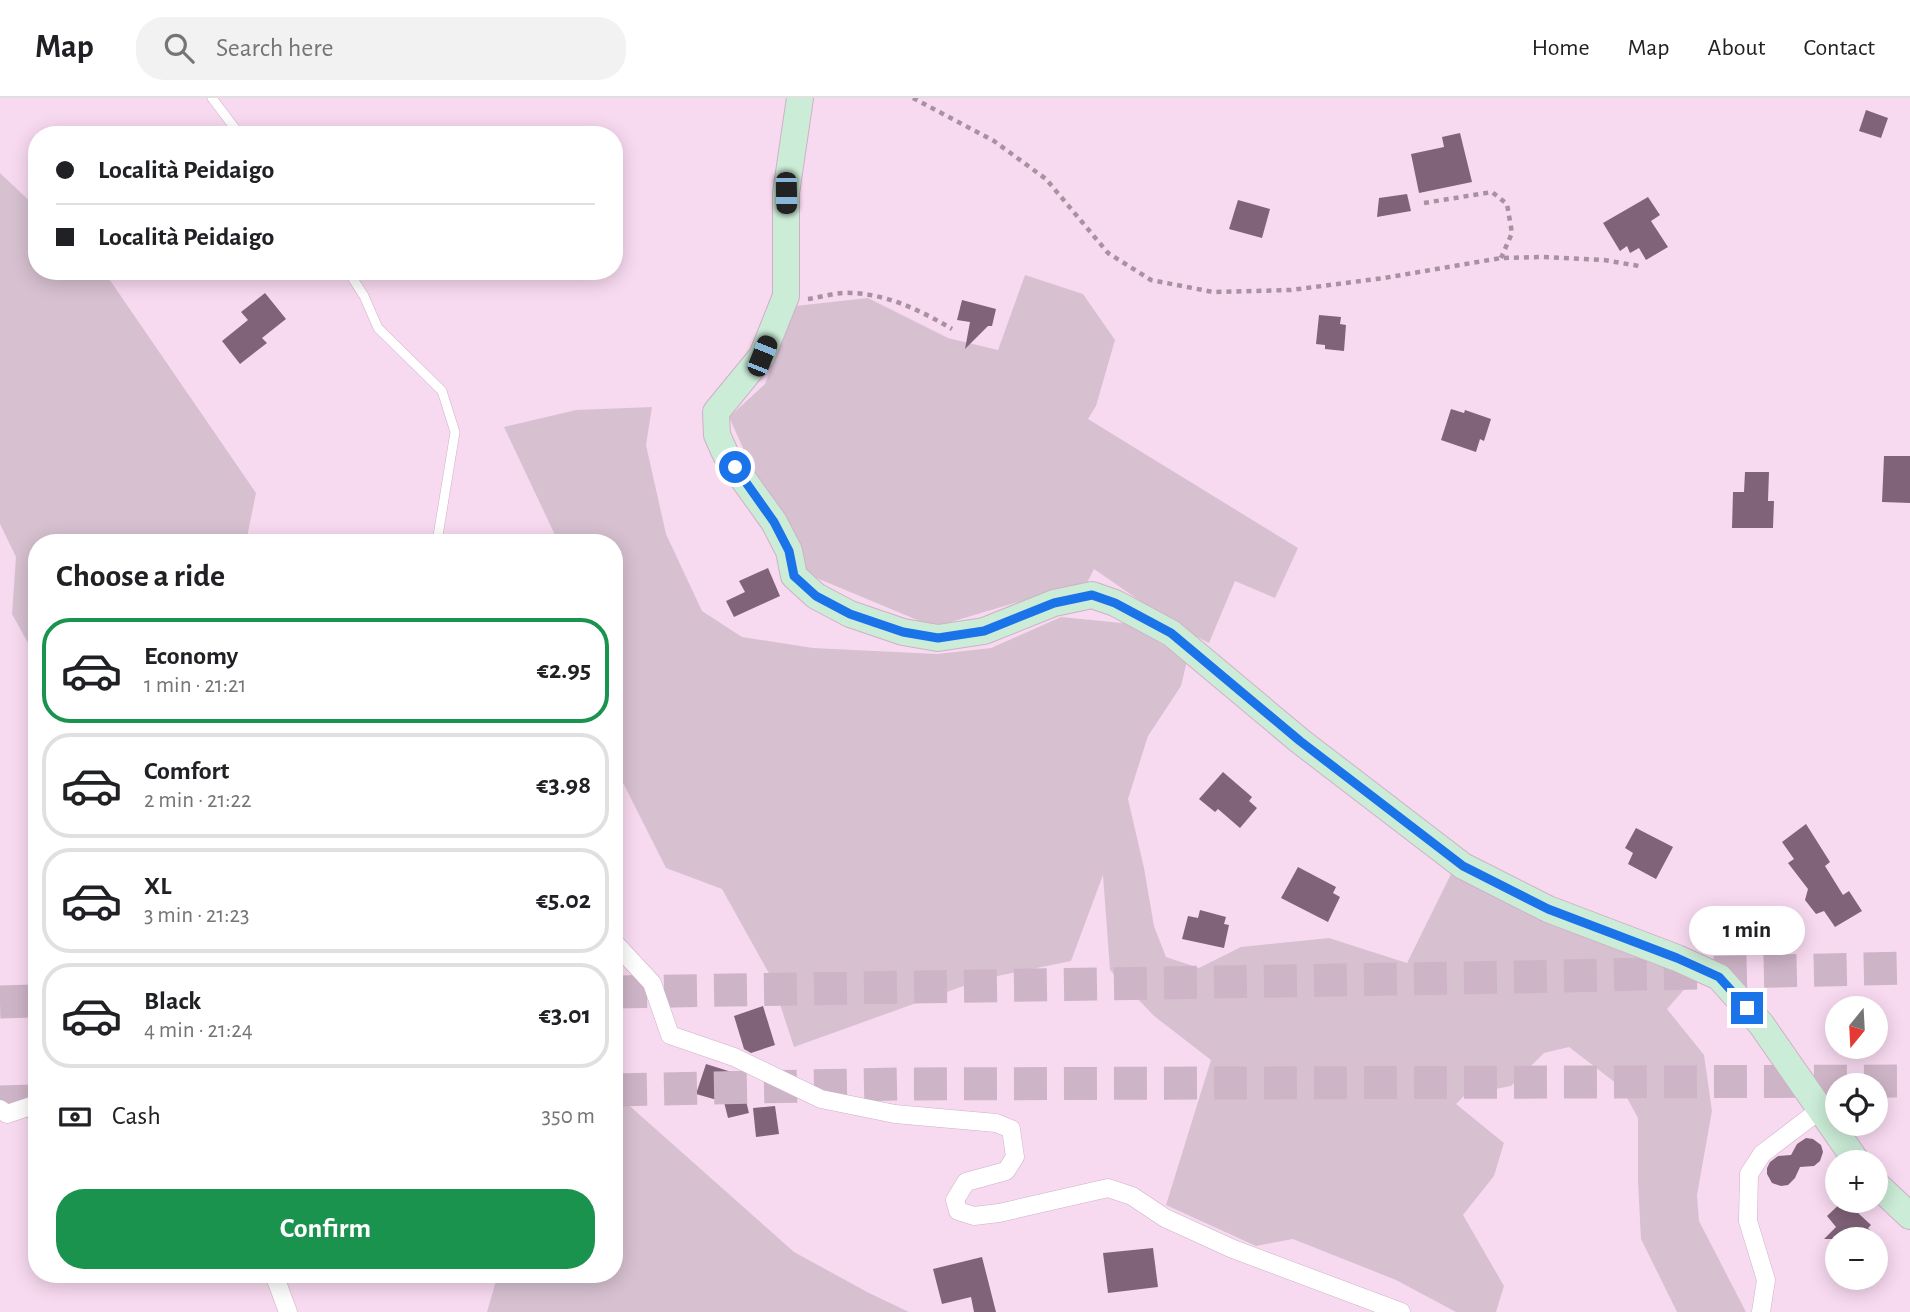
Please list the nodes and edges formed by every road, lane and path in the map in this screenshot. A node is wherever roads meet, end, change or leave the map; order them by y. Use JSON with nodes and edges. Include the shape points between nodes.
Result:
{"nodes":[{"id":1,"x":212,"y":98,"type":"edge"},
{"id":2,"x":800,"y":98,"type":"edge"},
{"id":3,"x":914,"y":98,"type":"edge"},
{"id":4,"x":233,"y":126,"type":"edge"},
{"id":5,"x":1424,"y":202,"type":"dead end"},
{"id":6,"x":1502,"y":258,"type":"junction"},
{"id":7,"x":1639,"y":266,"type":"dead end"},
{"id":8,"x":354,"y":280,"type":"edge"},
{"id":9,"x":786,"y":296,"type":"junction"},
{"id":10,"x":953,"y":329,"type":"dead end"},
{"id":11,"x":438,"y":534,"type":"edge"},
{"id":12,"x":623,"y":952,"type":"edge"},
{"id":13,"x":28,"y":1107,"type":"edge"},
{"id":14,"x":0,"y":1109,"type":"edge"},
{"id":15,"x":1821,"y":1109,"type":"junction"},
{"id":16,"x":1849,"y":1150,"type":"edge"},
{"id":17,"x":1888,"y":1195,"type":"edge"},
{"id":18,"x":1910,"y":1216,"type":"edge"},
{"id":19,"x":277,"y":1283,"type":"edge"},
{"id":20,"x":288,"y":1312,"type":"edge"},
{"id":21,"x":1401,"y":1312,"type":"edge"},
{"id":22,"x":1760,"y":1312,"type":"edge"}],
"edges":[{"from":1,"to":4,"type":"lane"},
{"from":2,"to":9,"type":"street","via":[[786,193]]},
{"from":3,"to":6,"type":"path","via":[[993,141],[1046,178],[1108,253],[1151,280],[1213,292],[1291,290]]},
{"from":5,"to":6,"type":"path","via":[[1492,192],[1507,204],[1512,233]]},
{"from":6,"to":7,"type":"path","via":[[1604,260]]},
{"from":8,"to":11,"type":"lane","via":[[378,328],[442,391],[455,432]]},
{"from":9,"to":10,"type":"path","via":[[807,299],[848,292],[882,296]]},
{"from":9,"to":15,"type":"street","via":[[762,356],[716,412],[717,435],[774,522],[789,551],[794,576],[816,596],[872,622],[938,638],[984,631],[1054,603],[1092,595],[1115,603],[1171,633],[1300,741],[1463,866],[1548,909],[1719,977],[1761,1024]]},
{"from":12,"to":21,"type":"street","via":[[652,983],[670,1035],[734,1056],[821,1099],[895,1114],[996,1123],[1011,1129],[1015,1157],[1006,1171],[965,1182],[955,1200],[958,1211],[974,1216],[999,1213],[1108,1188],[1233,1250]]},
{"from":13,"to":14,"type":"street","via":[[7,1114]]},
{"from":15,"to":16,"type":"street"},
{"from":15,"to":22,"type":"street","via":[[1762,1154],[1749,1174],[1748,1221],[1766,1280]]},
{"from":17,"to":18,"type":"street"},
{"from":19,"to":20,"type":"street"}]}
